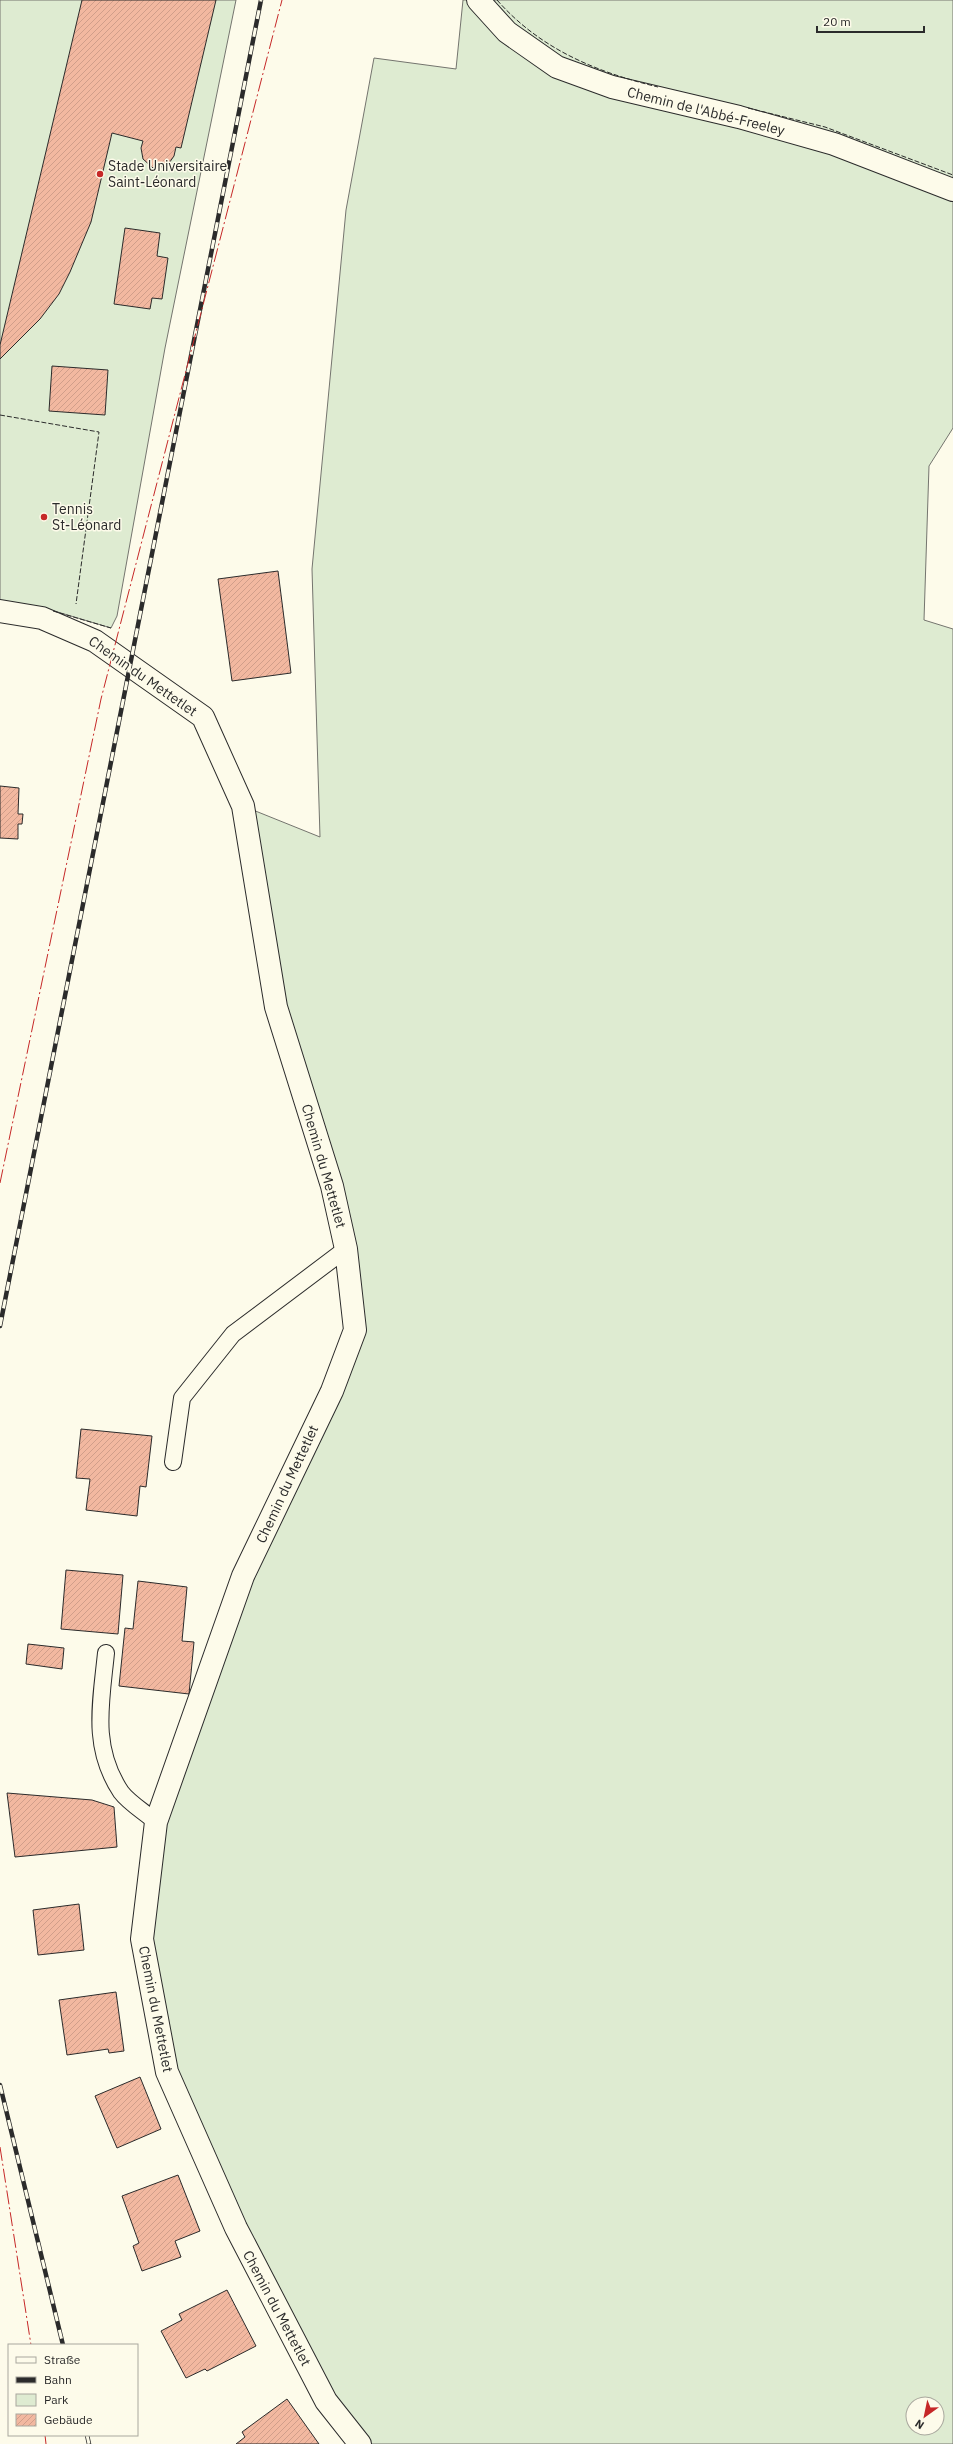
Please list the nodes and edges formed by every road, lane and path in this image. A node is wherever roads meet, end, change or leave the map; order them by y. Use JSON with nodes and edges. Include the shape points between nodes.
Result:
{"nodes":[{"id":1,"x":478,"y":0,"type":"edge"},
{"id":2,"x":953,"y":190,"type":"edge"},
{"id":3,"x":0,"y":612,"type":"edge"},
{"id":4,"x":346,"y":1249,"type":"junction"},
{"id":5,"x":174,"y":1462,"type":"dead end"},
{"id":6,"x":106,"y":1653,"type":"dead end"},
{"id":7,"x":156,"y":1822,"type":"junction"},
{"id":8,"x":360,"y":2444,"type":"edge"}],
"edges":[{"from":1,"to":2,"type":"street","name":"Chemin de l'Abbé-Freeley","via":[[507,32],[557,67],[612,87],[739,117],[834,144]]},
{"from":3,"to":4,"type":"street","name":"Chemin du Mettetlet","via":[[42,618],[95,641],[203,717],[243,806],[276,1007],[332,1186]]},
{"from":4,"to":5,"type":"lane","via":[[233,1334],[182,1398]]},
{"from":4,"to":7,"type":"street","name":"Chemin du Mettetlet","via":[[355,1330],[332,1391],[243,1576]]},
{"from":6,"to":7,"type":"lane","via":[[99,1728],[104,1760],[122,1793]]},
{"from":7,"to":8,"type":"street","name":"Chemin du Mettetlet","via":[[142,1939],[167,2072],[236,2228],[326,2401]]}]}
